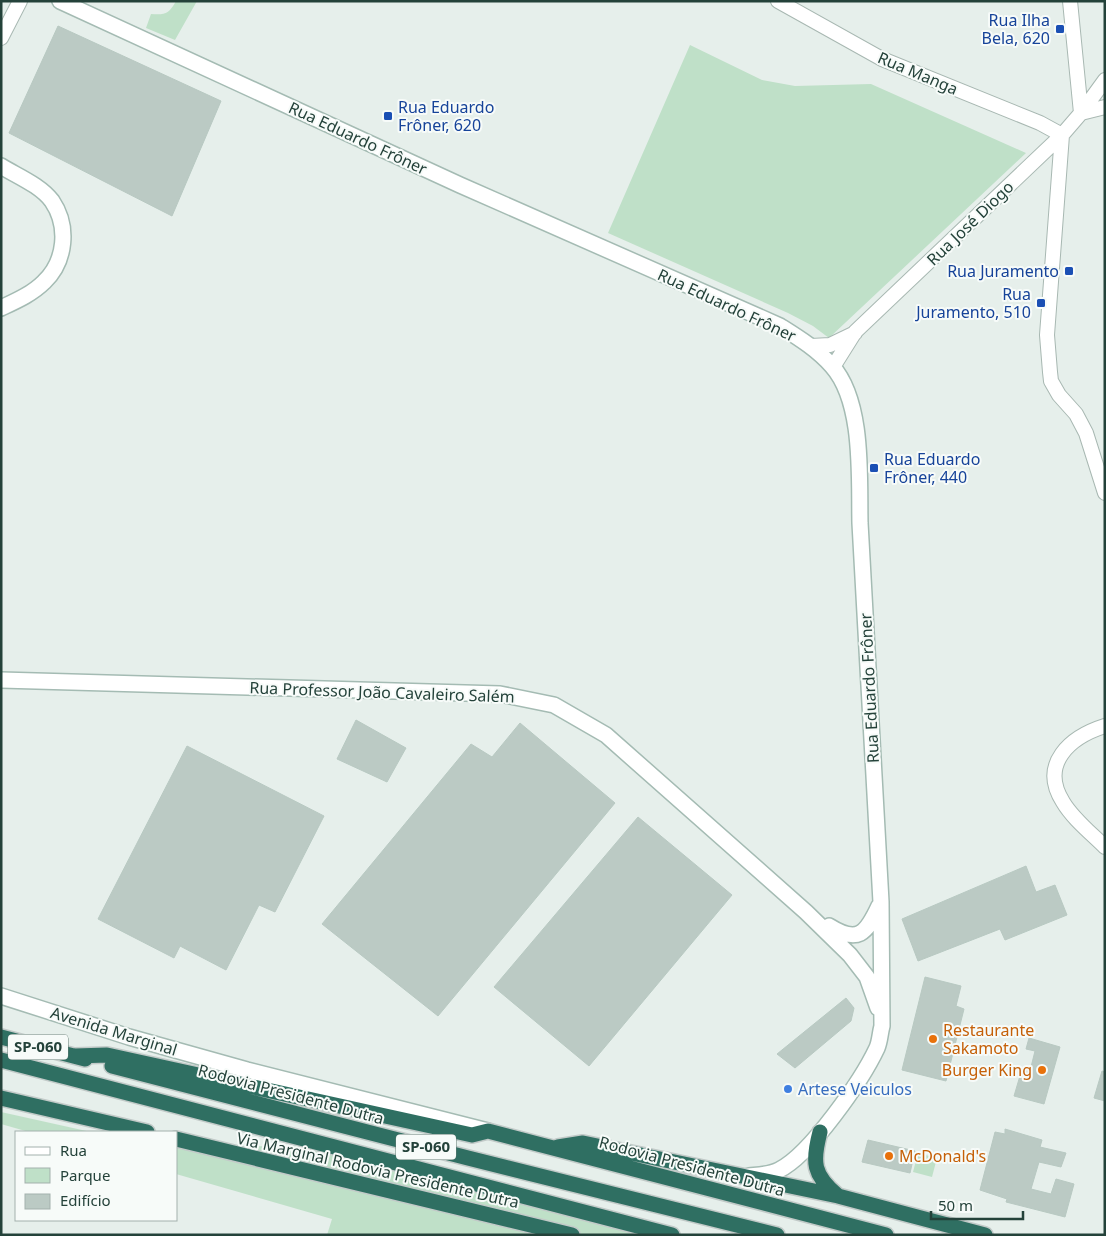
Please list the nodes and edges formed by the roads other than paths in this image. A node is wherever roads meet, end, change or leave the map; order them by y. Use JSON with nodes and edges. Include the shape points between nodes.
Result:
{"nodes":[{"id":1,"x":20,"y":1,"type":"edge"},
{"id":2,"x":60,"y":1,"type":"edge"},
{"id":3,"x":778,"y":1,"type":"edge"},
{"id":4,"x":1070,"y":1,"type":"edge"},
{"id":5,"x":1,"y":38,"type":"edge"},
{"id":6,"x":1105,"y":80,"type":"edge"},
{"id":7,"x":1105,"y":107,"type":"edge"},
{"id":8,"x":1081,"y":114,"type":"junction"},
{"id":9,"x":1062,"y":135,"type":"junction"},
{"id":10,"x":1,"y":166,"type":"edge"},
{"id":11,"x":1,"y":308,"type":"edge"},
{"id":12,"x":855,"y":332,"type":"junction"},
{"id":13,"x":811,"y":346,"type":"junction"},
{"id":14,"x":833,"y":367,"type":"junction"},
{"id":15,"x":1105,"y":492,"type":"edge"},
{"id":16,"x":1,"y":680,"type":"edge"},
{"id":17,"x":1105,"y":726,"type":"edge"},
{"id":18,"x":1105,"y":847,"type":"edge"},
{"id":19,"x":881,"y":902,"type":"junction"},
{"id":20,"x":806,"y":912,"type":"junction"},
{"id":21,"x":1,"y":996,"type":"edge"},
{"id":22,"x":882,"y":1026,"type":"junction"},
{"id":23,"x":1,"y":1037,"type":"edge"},
{"id":24,"x":75,"y":1056,"type":"junction"},
{"id":25,"x":1,"y":1060,"type":"edge"},
{"id":26,"x":1,"y":1098,"type":"edge"},
{"id":27,"x":142,"y":1131,"type":"edge"},
{"id":28,"x":488,"y":1131,"type":"junction"},
{"id":29,"x":820,"y":1132,"type":"junction"},
{"id":30,"x":178,"y":1139,"type":"edge"},
{"id":31,"x":552,"y":1148,"type":"junction"},
{"id":32,"x":747,"y":1176,"type":"junction"},
{"id":33,"x":838,"y":1196,"type":"junction"},
{"id":34,"x":572,"y":1235,"type":"edge"},
{"id":35,"x":672,"y":1235,"type":"edge"},
{"id":36,"x":777,"y":1235,"type":"edge"},
{"id":37,"x":886,"y":1235,"type":"edge"},
{"id":38,"x":985,"y":1235,"type":"edge"}],
"edges":[{"from":1,"to":5,"type":"street"},
{"from":2,"to":13,"type":"main road","name":"Rua Eduardo Frôner","via":[[460,185],[780,326]]},
{"from":3,"to":9,"type":"street","name":"Rua Manga","via":[[882,59]]},
{"from":4,"to":8,"type":"street"},
{"from":6,"to":8,"type":"street"},
{"from":7,"to":8,"type":"street"},
{"from":8,"to":9,"type":"street","name":"Rua José Diogo"},
{"from":9,"to":12,"type":"street","name":"Rua José Diogo"},
{"from":9,"to":15,"type":"street","via":[[1046,335],[1051,381],[1086,433]]},
{"from":10,"to":11,"type":"main road","via":[[51,200],[64,233],[55,270],[44,283]]},
{"from":12,"to":13,"type":"street","name":"Rua José Diogo","via":[[830,345]]},
{"from":12,"to":14,"type":"street","name":"Rua José Diogo"},
{"from":13,"to":14,"type":"main road","name":"Rua Eduardo Frôner"},
{"from":14,"to":19,"type":"main road","name":"Rua Eduardo Frôner","via":[[845,390],[855,423]]},
{"from":16,"to":20,"type":"main road","name":"Rua Professor João Cavaleiro Salém","via":[[500,694],[554,705],[606,735]]},
{"from":17,"to":18,"type":"street","via":[[1073,741],[1060,755],[1054,772],[1056,790],[1064,804]]},
{"from":19,"to":20,"type":"main road","name":"Rua Professor João Cavaleiro Salém","via":[[870,926],[862,934],[854,936],[845,936]]},
{"from":19,"to":22,"type":"main road","name":"Rua Eduardo Frôner"},
{"from":20,"to":22,"type":"main road","name":"Rua Professor João Cavaleiro Salém","via":[[850,955],[867,977],[874,990]]},
{"from":21,"to":28,"type":"main road","name":"Avenida Marginal","via":[[246,1070]]},
{"from":22,"to":29,"type":"main road","name":"Rua Eduardo Frôner","via":[[878,1046],[868,1066]]},
{"from":23,"to":24,"type":"highway","name":"Rodovia Presidente Dutra","number":"SP-060"},
{"from":24,"to":28,"type":"highway","name":"Rodovia Presidente Dutra","via":[[107,1055],[472,1135]]},
{"from":24,"to":36,"type":"highway","name":"Rodovia Presidente Dutra","number":"SP-060"},
{"from":25,"to":35,"type":"highway","number":"SP-060"},
{"from":26,"to":27,"type":"highway"},
{"from":28,"to":31,"type":"highway","name":"Rodovia Presidente Dutra"},
{"from":29,"to":32,"type":"main road","name":"Rua Eduardo Frôner","via":[[789,1164],[768,1175]]},
{"from":29,"to":33,"type":"highway","via":[[815,1151],[816,1170]]},
{"from":30,"to":34,"type":"highway","name":"Via Marginal Rodovia Presidente Dutra"},
{"from":31,"to":32,"type":"highway","via":[[583,1143]]},
{"from":31,"to":37,"type":"highway","name":"Rodovia Presidente Dutra"},
{"from":32,"to":33,"type":"highway"},
{"from":33,"to":38,"type":"highway"}]}
